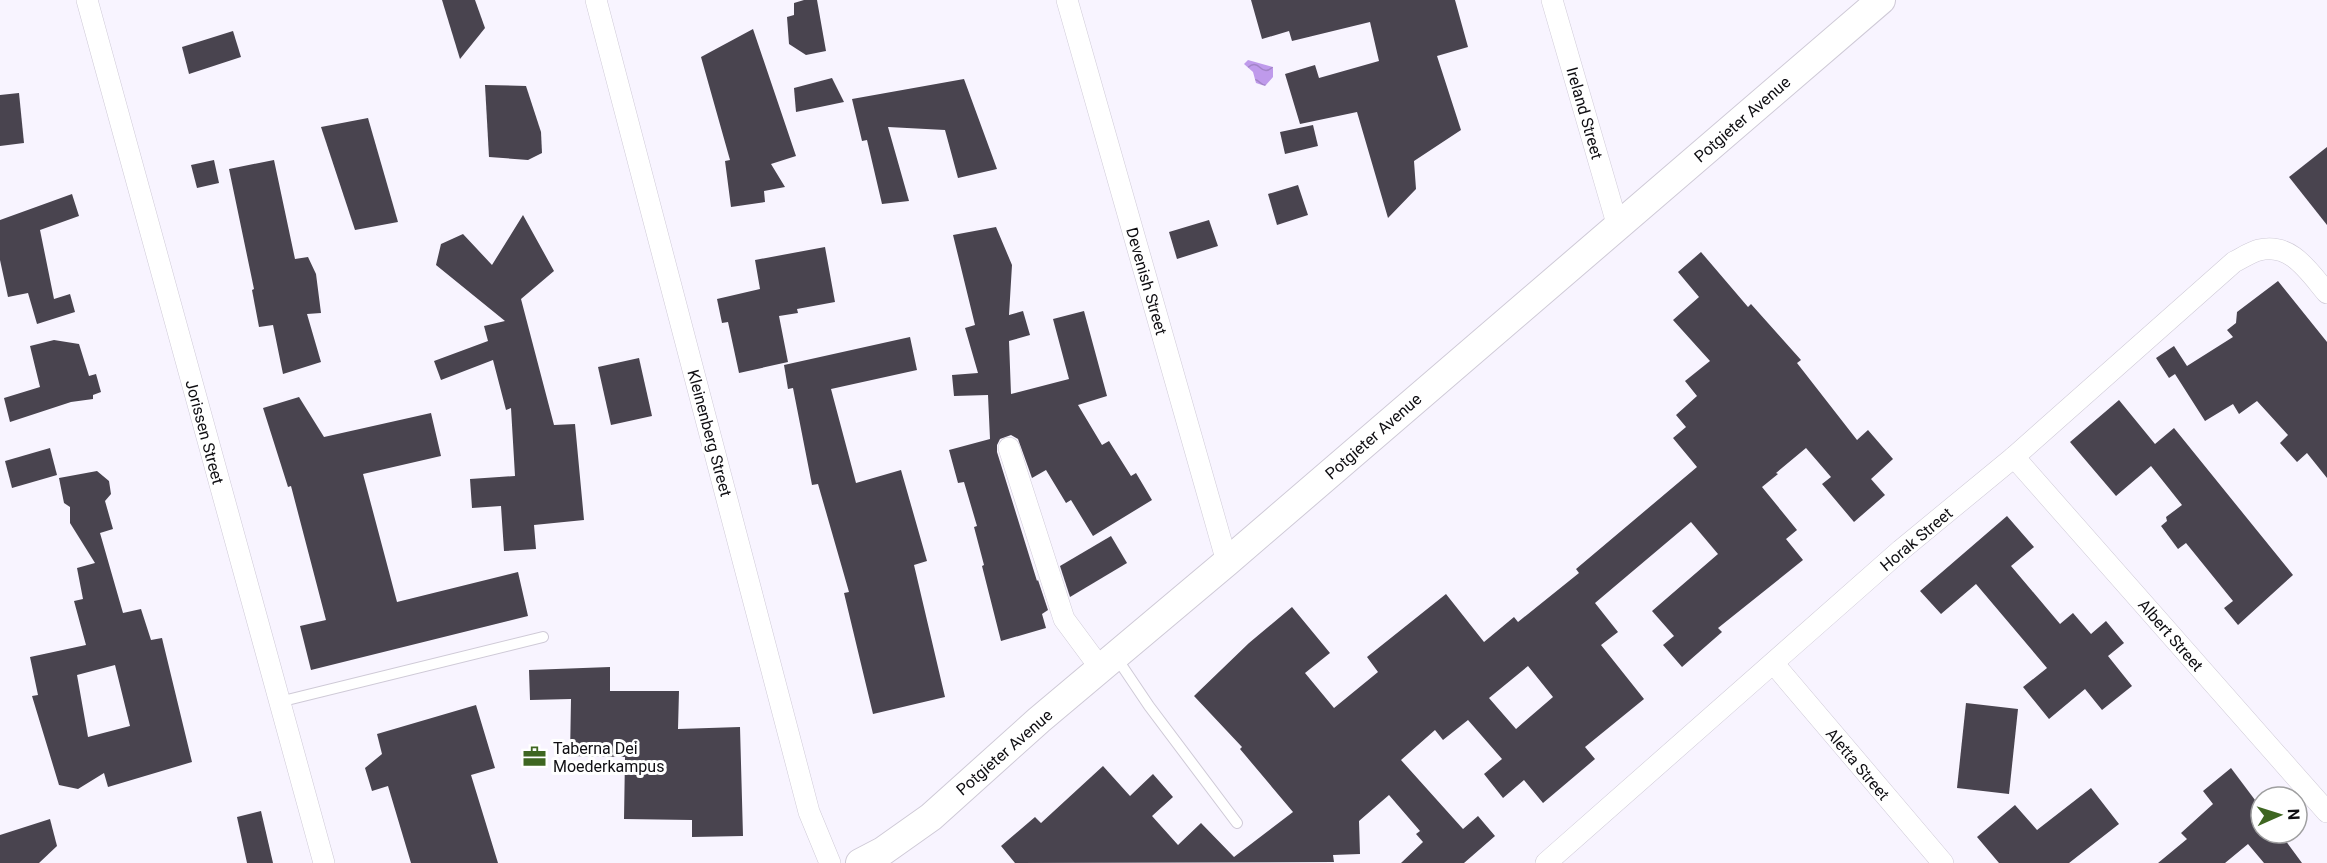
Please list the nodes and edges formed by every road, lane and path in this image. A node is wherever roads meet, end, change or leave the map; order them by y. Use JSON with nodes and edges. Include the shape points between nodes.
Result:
{"nodes":[{"id":1,"x":87,"y":0,"type":"edge"},
{"id":2,"x":596,"y":0,"type":"edge"},
{"id":3,"x":1067,"y":0,"type":"edge"},
{"id":4,"x":1552,"y":0,"type":"edge"},
{"id":5,"x":1881,"y":0,"type":"edge"},
{"id":6,"x":1618,"y":227,"type":"junction"},
{"id":7,"x":2327,"y":293,"type":"edge"},
{"id":8,"x":1009,"y":448,"type":"dead end"},
{"id":9,"x":2014,"y":457,"type":"junction"},
{"id":10,"x":1227,"y":562,"type":"junction"},
{"id":11,"x":543,"y":637,"type":"dead end"},
{"id":12,"x":1108,"y":663,"type":"junction"},
{"id":13,"x":1774,"y":664,"type":"junction"},
{"id":14,"x":279,"y":702,"type":"junction"},
{"id":15,"x":2327,"y":812,"type":"edge"},
{"id":16,"x":1237,"y":823,"type":"dead end"},
{"id":17,"x":324,"y":863,"type":"edge"},
{"id":18,"x":830,"y":863,"type":"edge"},
{"id":19,"x":860,"y":863,"type":"edge"},
{"id":20,"x":1546,"y":863,"type":"edge"},
{"id":21,"x":1943,"y":863,"type":"edge"}],
"edges":[{"from":1,"to":14,"type":"street","name":"Jorissen Street"},
{"from":2,"to":18,"type":"street","name":"Kleinenberg Street","via":[[809,812]]},
{"from":3,"to":10,"type":"street","name":"Devenish Street"},
{"from":4,"to":6,"type":"street","name":"Ireland Street"},
{"from":5,"to":6,"type":"street","name":"Potgieter Avenue"},
{"from":6,"to":10,"type":"street","name":"Potgieter Avenue"},
{"from":7,"to":9,"type":"street","name":"Horak Street","via":[[2298,259],[2285,251],[2258,250],[2234,262]]},
{"from":8,"to":12,"type":"street","via":[[1064,619]]},
{"from":9,"to":13,"type":"street","name":"Horak Street"},
{"from":9,"to":15,"type":"street","name":"Albert Street"},
{"from":10,"to":12,"type":"street","name":"Potgieter Avenue"},
{"from":11,"to":14,"type":"lane"},
{"from":12,"to":16,"type":"lane","via":[[1149,706]]},
{"from":12,"to":19,"type":"street","name":"Potgieter Avenue","via":[[931,817]]},
{"from":13,"to":20,"type":"street","name":"Horak Street"},
{"from":13,"to":21,"type":"street","name":"Aletta Street"},
{"from":14,"to":17,"type":"street","name":"Jorissen Street"}]}
